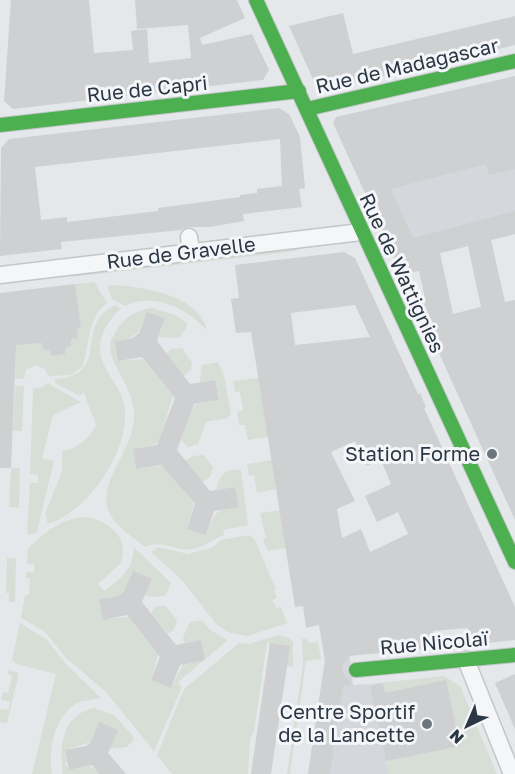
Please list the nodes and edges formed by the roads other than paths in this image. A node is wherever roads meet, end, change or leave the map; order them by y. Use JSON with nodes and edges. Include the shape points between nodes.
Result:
{"nodes":[{"id":1,"x":256,"y":0,"type":"edge"},
{"id":2,"x":515,"y":62,"type":"edge"},
{"id":3,"x":299,"y":92,"type":"junction"},
{"id":4,"x":307,"y":109,"type":"junction"},
{"id":5,"x":0,"y":125,"type":"edge"},
{"id":6,"x":361,"y":232,"type":"junction"},
{"id":7,"x":0,"y":274,"type":"edge"},
{"id":8,"x":515,"y":561,"type":"edge"},
{"id":9,"x":515,"y":655,"type":"edge"},
{"id":10,"x":466,"y":660,"type":"junction"},
{"id":11,"x":356,"y":670,"type":"dead end"},
{"id":12,"x":512,"y":774,"type":"edge"}],
"edges":[{"from":1,"to":3,"type":"street","name":"Rue de Wattignies"},
{"from":2,"to":4,"type":"street","name":"Rue de Madagascar"},
{"from":3,"to":4,"type":"street","name":"Rue de Wattignies"},
{"from":3,"to":5,"type":"street","name":"Rue de Capri"},
{"from":4,"to":6,"type":"street","name":"Rue de Wattignies"},
{"from":6,"to":7,"type":"street","name":"Rue de Gravelle","via":[[190,244]]},
{"from":6,"to":8,"type":"street","name":"Rue de Wattignies"},
{"from":9,"to":10,"type":"street","name":"Rue Nicolaï"},
{"from":10,"to":11,"type":"street","name":"Rue Nicolaï"},
{"from":10,"to":12,"type":"street"}]}
